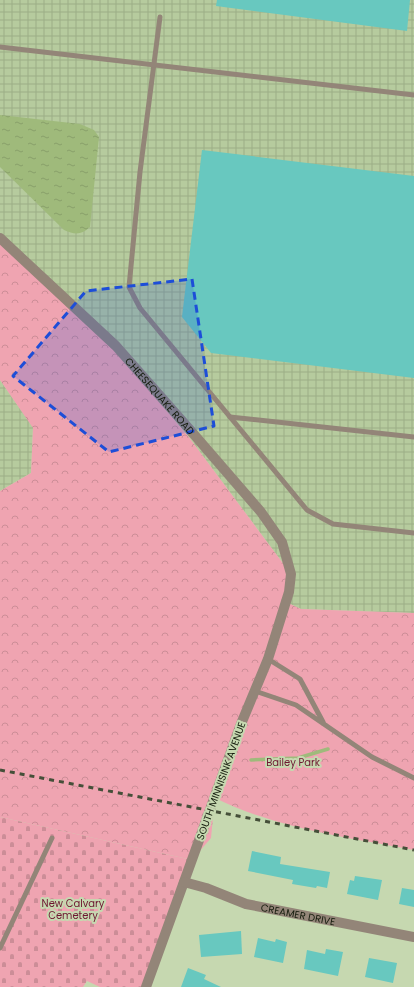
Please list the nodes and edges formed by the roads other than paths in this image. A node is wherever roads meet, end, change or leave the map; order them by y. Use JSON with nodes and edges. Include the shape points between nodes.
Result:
{"nodes":[{"id":1,"x":160,"y":17,"type":"dead end"},
{"id":2,"x":0,"y":46,"type":"edge"},
{"id":3,"x":155,"y":65,"type":"junction"},
{"id":4,"x":414,"y":95,"type":"edge"},
{"id":5,"x":0,"y":238,"type":"edge"},
{"id":6,"x":230,"y":417,"type":"junction"},
{"id":7,"x":414,"y":437,"type":"edge"},
{"id":8,"x":414,"y":533,"type":"edge"},
{"id":9,"x":291,"y":574,"type":"joint"},
{"id":10,"x":268,"y":659,"type":"junction"},
{"id":11,"x":255,"y":691,"type":"junction"},
{"id":12,"x":324,"y":723,"type":"junction"},
{"id":13,"x":414,"y":778,"type":"edge"},
{"id":14,"x":52,"y":838,"type":"dead end"},
{"id":15,"x":184,"y":882,"type":"junction"},
{"id":16,"x":414,"y":936,"type":"edge"},
{"id":17,"x":0,"y":948,"type":"edge"},
{"id":18,"x":146,"y":987,"type":"edge"}],
"edges":[{"from":1,"to":3,"type":"lane"},
{"from":2,"to":3,"type":"lane"},
{"from":3,"to":4,"type":"lane"},
{"from":3,"to":6,"type":"lane","via":[[140,172],[129,287],[140,308]]},
{"from":5,"to":9,"type":"street","name":"CHEESEQUAKE ROAD","via":[[116,346],[196,437],[282,542]]},
{"from":6,"to":7,"type":"lane"},
{"from":6,"to":8,"type":"lane","via":[[307,510],[333,524]]},
{"from":9,"to":10,"type":"street","name":"SOUTH MINNISINK AVENUE","via":[[289,592]]},
{"from":10,"to":11,"type":"street","name":"SOUTH MINNISINK AVENUE"},
{"from":10,"to":12,"type":"lane","via":[[300,679]]},
{"from":11,"to":12,"type":"lane","via":[[296,705]]},
{"from":11,"to":15,"type":"street","name":"SOUTH MINNISINK AVENUE"},
{"from":12,"to":13,"type":"lane","via":[[372,757]]},
{"from":14,"to":17,"type":"lane"},
{"from":15,"to":16,"type":"street","name":"CREAMER DRIVE","via":[[246,904]]},
{"from":15,"to":18,"type":"street","name":"SOUTH MINNISINK AVENUE"}]}
